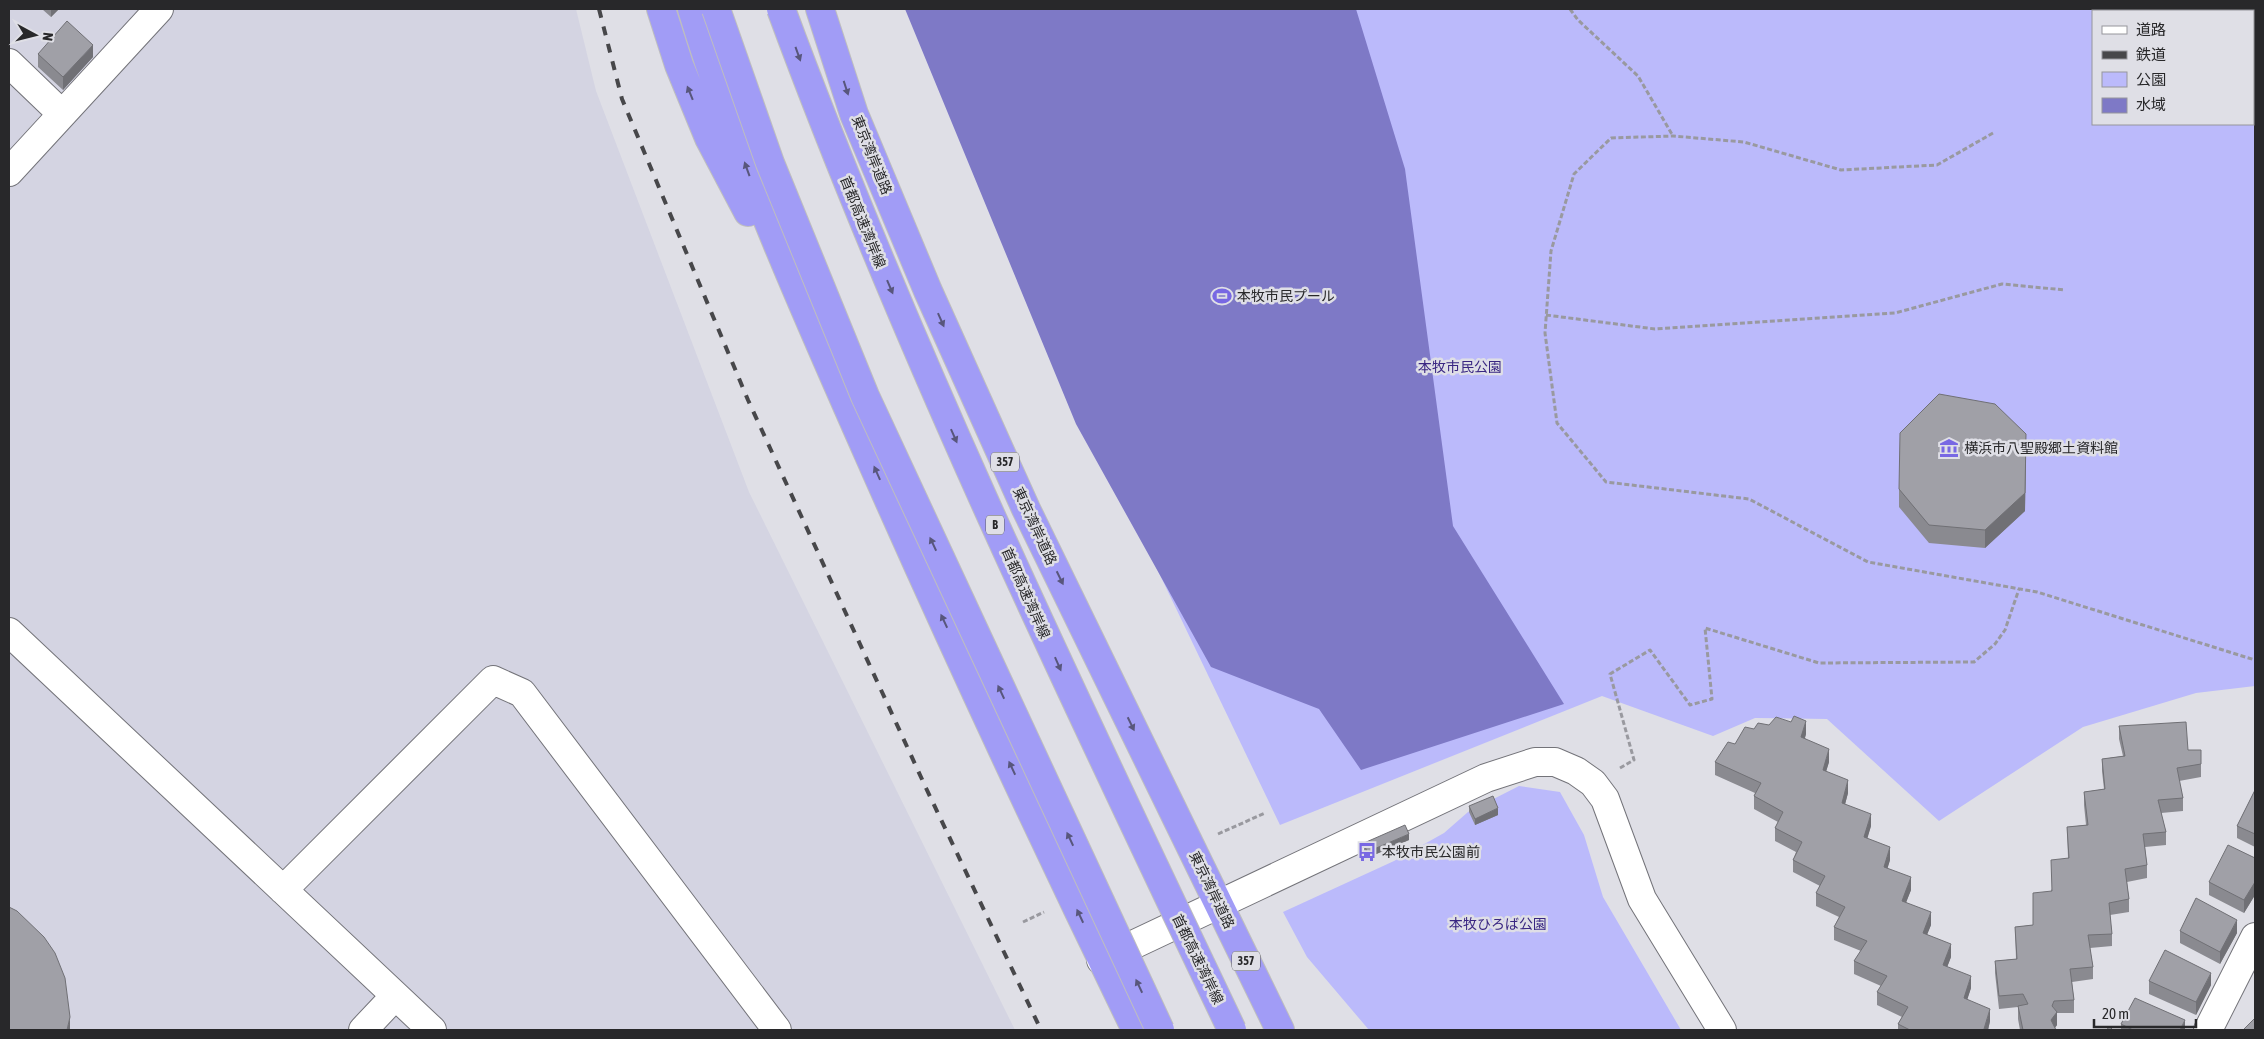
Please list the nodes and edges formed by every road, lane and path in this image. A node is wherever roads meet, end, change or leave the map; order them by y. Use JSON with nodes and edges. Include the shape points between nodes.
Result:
{"nodes":[{"id":1,"x":160,"y":9,"type":"edge"},
{"id":2,"x":661,"y":9,"type":"edge"},
{"id":3,"x":692,"y":9,"type":"edge"},
{"id":4,"x":716,"y":9,"type":"edge"},
{"id":5,"x":781,"y":9,"type":"edge"},
{"id":6,"x":820,"y":9,"type":"edge"},
{"id":7,"x":1570,"y":9,"type":"edge"},
{"id":8,"x":9,"y":63,"type":"edge"},
{"id":9,"x":62,"y":114,"type":"junction"},
{"id":10,"x":1993,"y":133,"type":"dead end"},
{"id":11,"x":1673,"y":136,"type":"junction"},
{"id":12,"x":9,"y":172,"type":"edge"},
{"id":13,"x":2065,"y":290,"type":"dead end"},
{"id":14,"x":1546,"y":314,"type":"junction"},
{"id":15,"x":834,"y":375,"type":"junction"},
{"id":16,"x":2019,"y":589,"type":"junction"},
{"id":17,"x":9,"y":632,"type":"edge"},
{"id":18,"x":2255,"y":660,"type":"edge"},
{"id":19,"x":1593,"y":783,"type":"junction"},
{"id":20,"x":283,"y":890,"type":"junction"},
{"id":21,"x":1218,"y":904,"type":"junction"},
{"id":22,"x":2255,"y":937,"type":"edge"},
{"id":23,"x":1101,"y":960,"type":"junction"},
{"id":24,"x":395,"y":996,"type":"junction"},
{"id":25,"x":1279,"y":1026,"type":"edge"},
{"id":26,"x":363,"y":1030,"type":"edge"},
{"id":27,"x":432,"y":1030,"type":"edge"},
{"id":28,"x":777,"y":1030,"type":"edge"},
{"id":29,"x":1136,"y":1030,"type":"edge"},
{"id":30,"x":1160,"y":1030,"type":"edge"},
{"id":31,"x":1232,"y":1030,"type":"edge"},
{"id":32,"x":1722,"y":1030,"type":"edge"},
{"id":33,"x":2208,"y":1030,"type":"edge"}],
"edges":[{"from":1,"to":9,"type":"street"},
{"from":15,"to":2,"type":"highway","one_way":true,"via":[[709,138],[679,65]]},
{"from":15,"to":3,"type":"highway","one_way":true,"via":[[748,173]]},
{"from":30,"to":4,"type":"highway","one_way":true,"bridge":true,"via":[[865,396],[770,163]]},
{"from":5,"to":31,"type":"highway","name":"首都高速湾岸線","number":"B","one_way":true,"bridge":true,"via":[[866,229],[936,396],[1082,715]]},
{"from":6,"to":21,"type":"highway","name":"東京湾岸道路","number":"357","one_way":true,"via":[[854,114],[932,300],[1026,509]]},
{"from":7,"to":11,"type":"path","via":[[1638,76]]},
{"from":8,"to":9,"type":"street"},
{"from":9,"to":12,"type":"street"},
{"from":10,"to":11,"type":"path","via":[[1937,165],[1841,170],[1744,142]]},
{"from":11,"to":14,"type":"path","via":[[1611,138],[1574,174],[1551,251]]},
{"from":13,"to":14,"type":"path","via":[[2002,284],[1894,313],[1655,329]]},
{"from":14,"to":16,"type":"path","via":[[1545,333],[1557,423],[1606,482],[1749,500],[1868,562]]},
{"from":23,"to":15,"type":"highway","one_way":true,"via":[[907,541]]},
{"from":16,"to":18,"type":"path"},
{"from":16,"to":19,"type":"path","via":[[2004,630],[1995,644],[1974,662],[1819,663],[1705,628],[1712,699],[1690,705],[1650,650],[1610,674],[1634,760]]},
{"from":17,"to":20,"type":"street"},
{"from":19,"to":21,"type":"street","via":[[1555,762],[1525,765],[1486,778]]},
{"from":19,"to":32,"type":"street","via":[[1606,800],[1642,899]]},
{"from":20,"to":24,"type":"street"},
{"from":20,"to":28,"type":"street","via":[[493,680],[522,693]]},
{"from":21,"to":23,"type":"street"},
{"from":21,"to":25,"type":"highway","name":"東京湾岸道路","number":"357"},
{"from":22,"to":33,"type":"street"},
{"from":23,"to":29,"type":"highway"},
{"from":24,"to":26,"type":"street"},
{"from":24,"to":27,"type":"street"}]}
